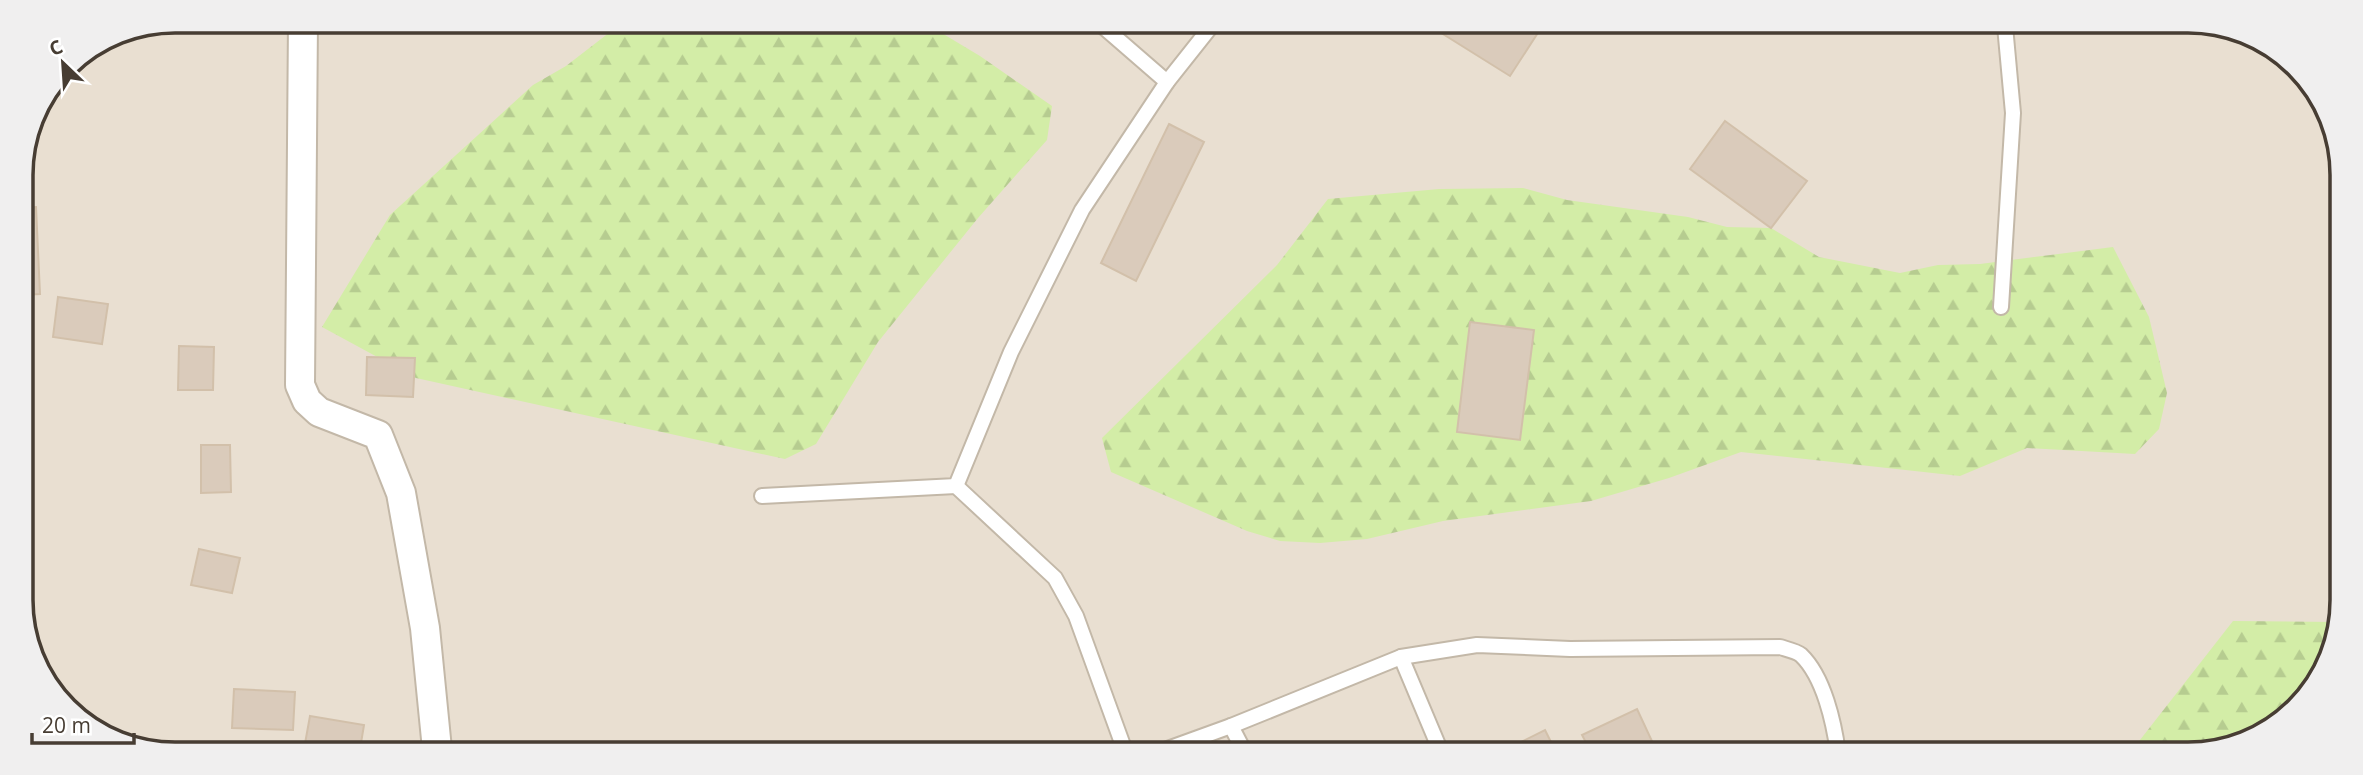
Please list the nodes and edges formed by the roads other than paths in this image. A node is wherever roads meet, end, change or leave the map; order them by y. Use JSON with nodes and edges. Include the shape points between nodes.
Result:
{"nodes":[{"id":1,"x":303,"y":33,"type":"edge"},
{"id":2,"x":1111,"y":33,"type":"edge"},
{"id":3,"x":1206,"y":33,"type":"edge"},
{"id":4,"x":2006,"y":33,"type":"edge"},
{"id":5,"x":1167,"y":82,"type":"junction"},
{"id":6,"x":2001,"y":307,"type":"dead end"},
{"id":7,"x":956,"y":485,"type":"junction"},
{"id":8,"x":762,"y":496,"type":"dead end"},
{"id":9,"x":1401,"y":657,"type":"junction"},
{"id":10,"x":1231,"y":726,"type":"junction"},
{"id":11,"x":1188,"y":741,"type":"edge"},
{"id":12,"x":1239,"y":741,"type":"edge"},
{"id":13,"x":1437,"y":741,"type":"edge"},
{"id":14,"x":1836,"y":741,"type":"edge"},
{"id":15,"x":436,"y":742,"type":"edge"},
{"id":16,"x":1122,"y":742,"type":"edge"}],
"edges":[{"from":1,"to":15,"type":"street","via":[[300,385],[318,412],[378,435],[401,493],[425,628]]},
{"from":2,"to":5,"type":"lane"},
{"from":3,"to":5,"type":"lane"},
{"from":4,"to":6,"type":"lane","via":[[2013,113]]},
{"from":5,"to":7,"type":"lane","via":[[1082,210],[1011,352]]},
{"from":7,"to":8,"type":"lane"},
{"from":7,"to":16,"type":"lane","via":[[1055,578],[1076,617]]},
{"from":9,"to":10,"type":"lane"},
{"from":9,"to":13,"type":"lane"},
{"from":9,"to":14,"type":"lane","via":[[1477,645],[1780,647],[1800,653],[1816,678],[1833,716]]},
{"from":10,"to":11,"type":"lane"},
{"from":10,"to":12,"type":"lane"}]}
